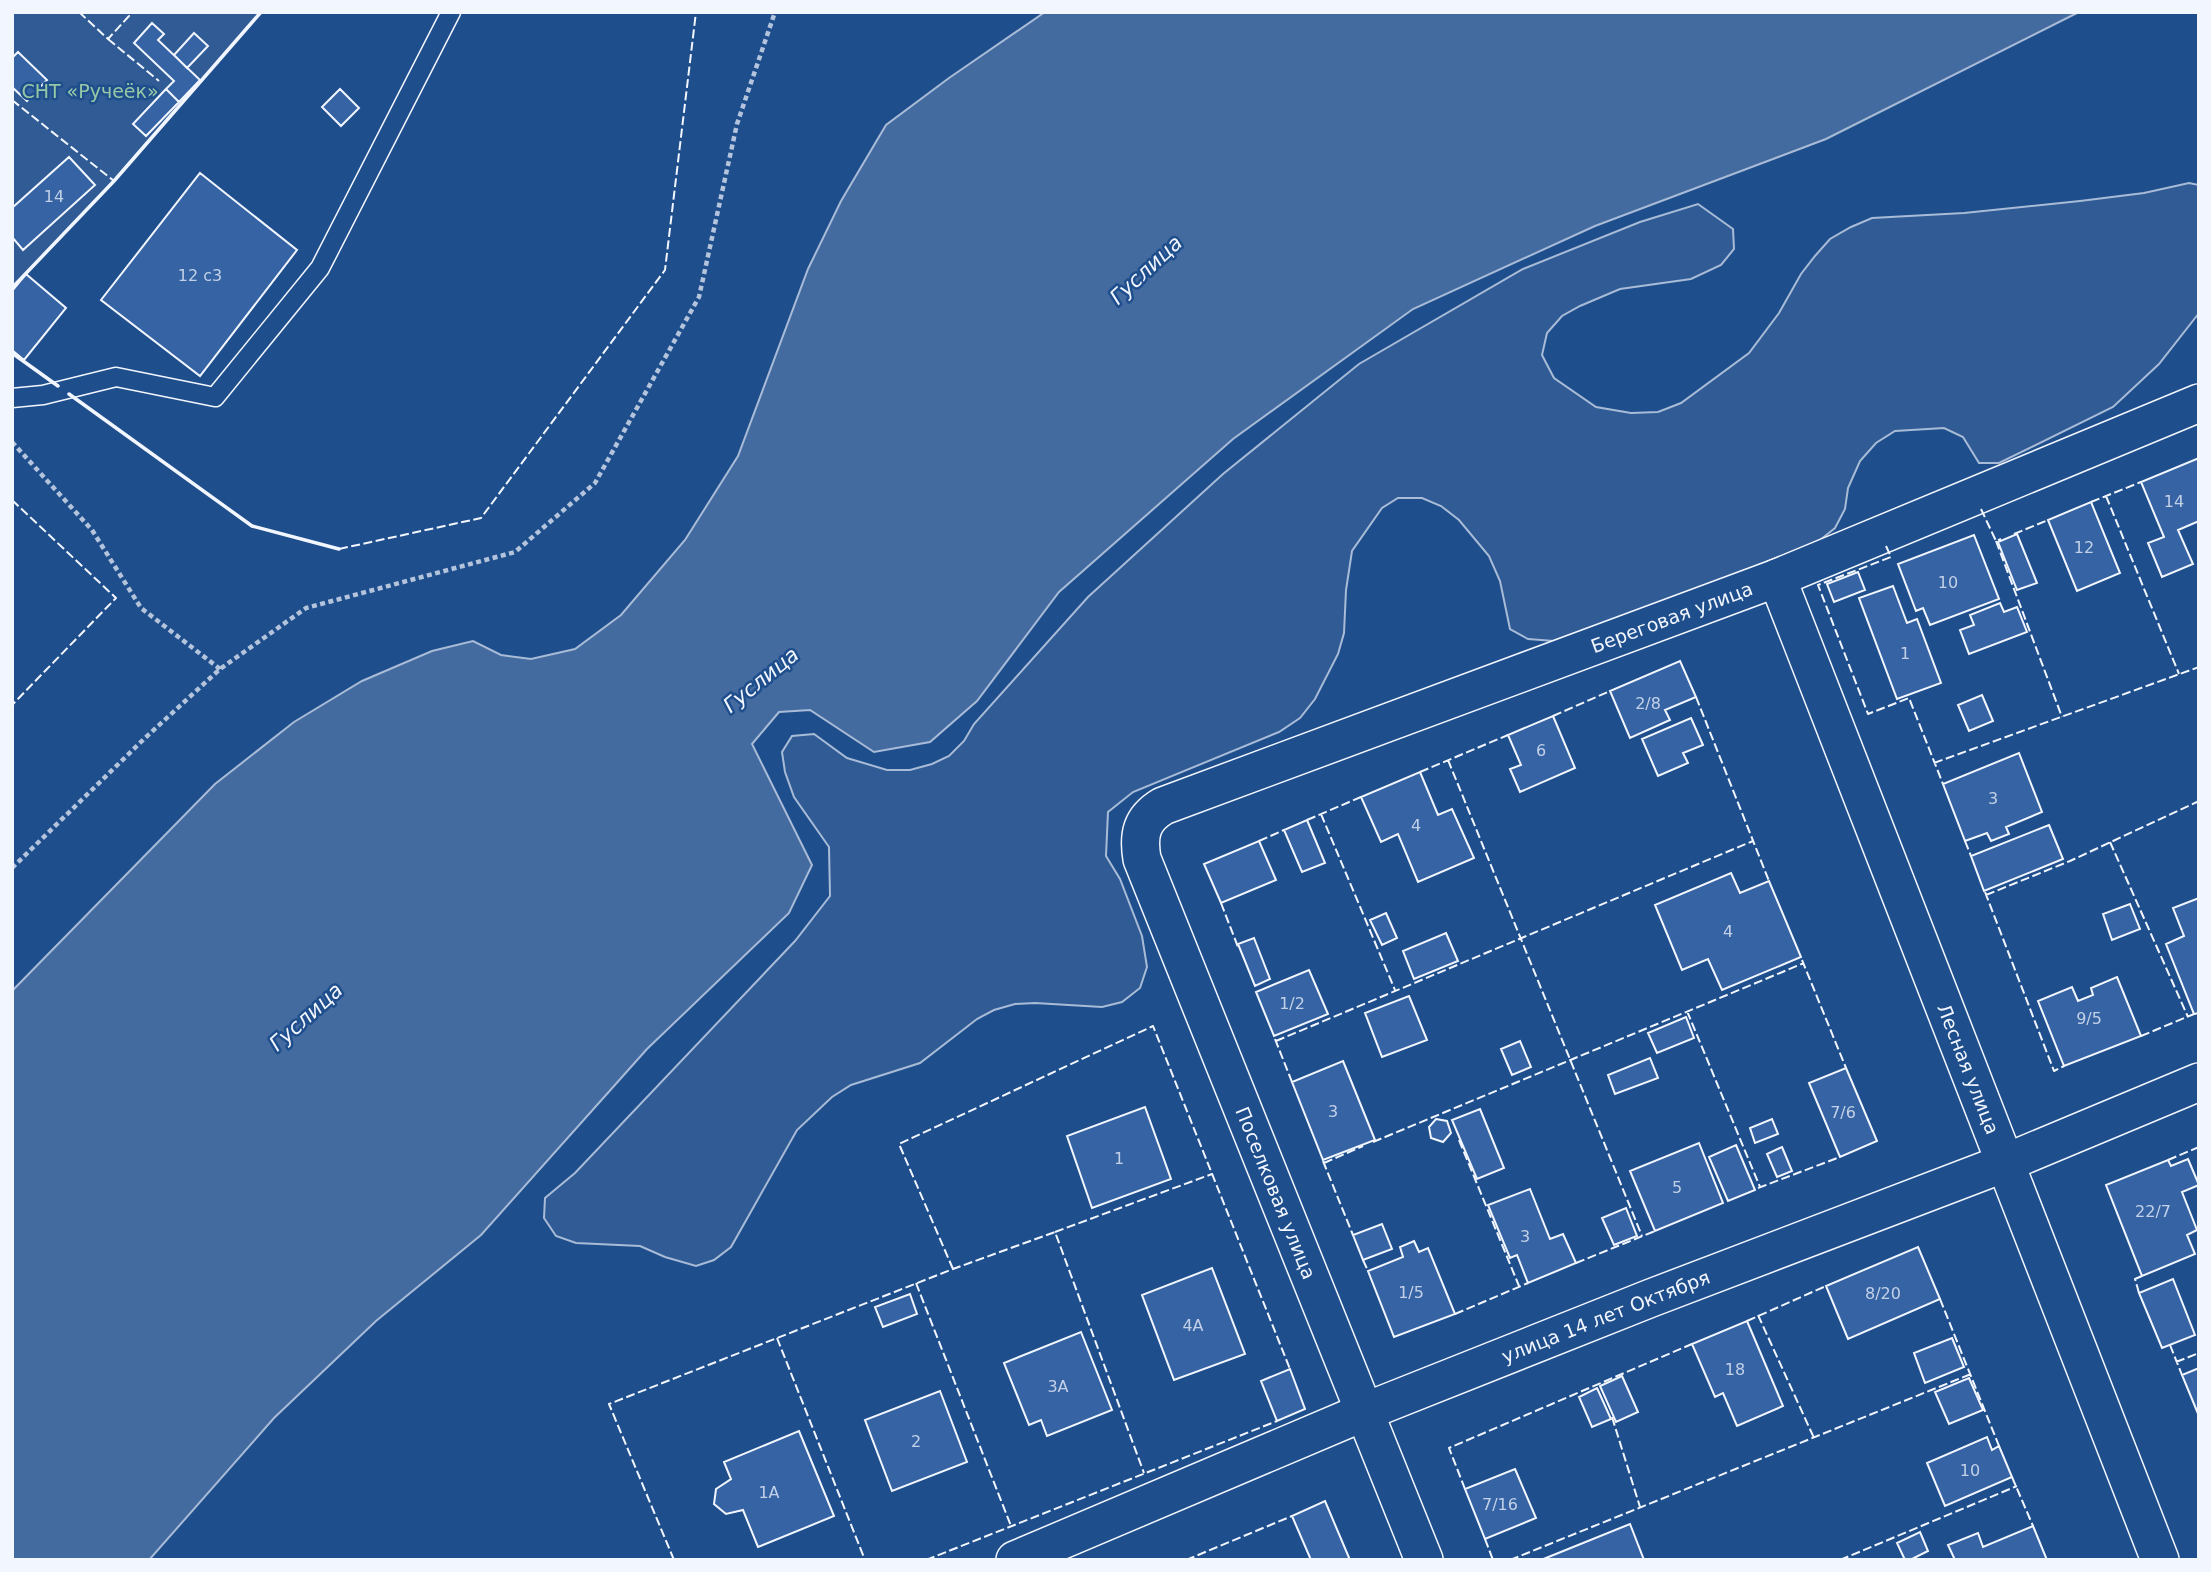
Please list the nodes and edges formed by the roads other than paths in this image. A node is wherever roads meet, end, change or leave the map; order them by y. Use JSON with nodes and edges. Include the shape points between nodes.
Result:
{"nodes":[{"id":1,"x":451,"y":12,"type":"edge"},
{"id":2,"x":12,"y":398,"type":"edge"},
{"id":3,"x":2199,"y":403,"type":"edge"},
{"id":4,"x":1777,"y":578,"type":"junction"},
{"id":5,"x":1143,"y":824,"type":"joint"},
{"id":6,"x":2199,"y":1082,"type":"edge"},
{"id":7,"x":2005,"y":1163,"type":"junction"},
{"id":8,"x":1364,"y":1412,"type":"junction"},
{"id":9,"x":1015,"y":1560,"type":"edge"},
{"id":10,"x":1424,"y":1560,"type":"edge"},
{"id":11,"x":2160,"y":1560,"type":"edge"}],
"edges":[{"from":1,"to":2,"type":"lane","via":[[320,268],[215,397],[116,377]]},
{"from":3,"to":4,"type":"street","name":"Береговая улица"},
{"from":4,"to":5,"type":"street","name":"Береговая улица","via":[[1163,806]]},
{"from":4,"to":7,"type":"street","name":"Лесная улица"},
{"from":5,"to":8,"type":"street","name":"Поселковая улица","via":[[1139,841],[1142,859]]},
{"from":6,"to":7,"type":"street","name":"улица 14 лет Октября"},
{"from":7,"to":8,"type":"street","name":"улица 14 лет Октября"},
{"from":7,"to":11,"type":"street","name":"Лесная улица"},
{"from":8,"to":9,"type":"street","name":"улица 14 лет Октября"},
{"from":8,"to":10,"type":"street","name":"Поселковая улица"}]}
